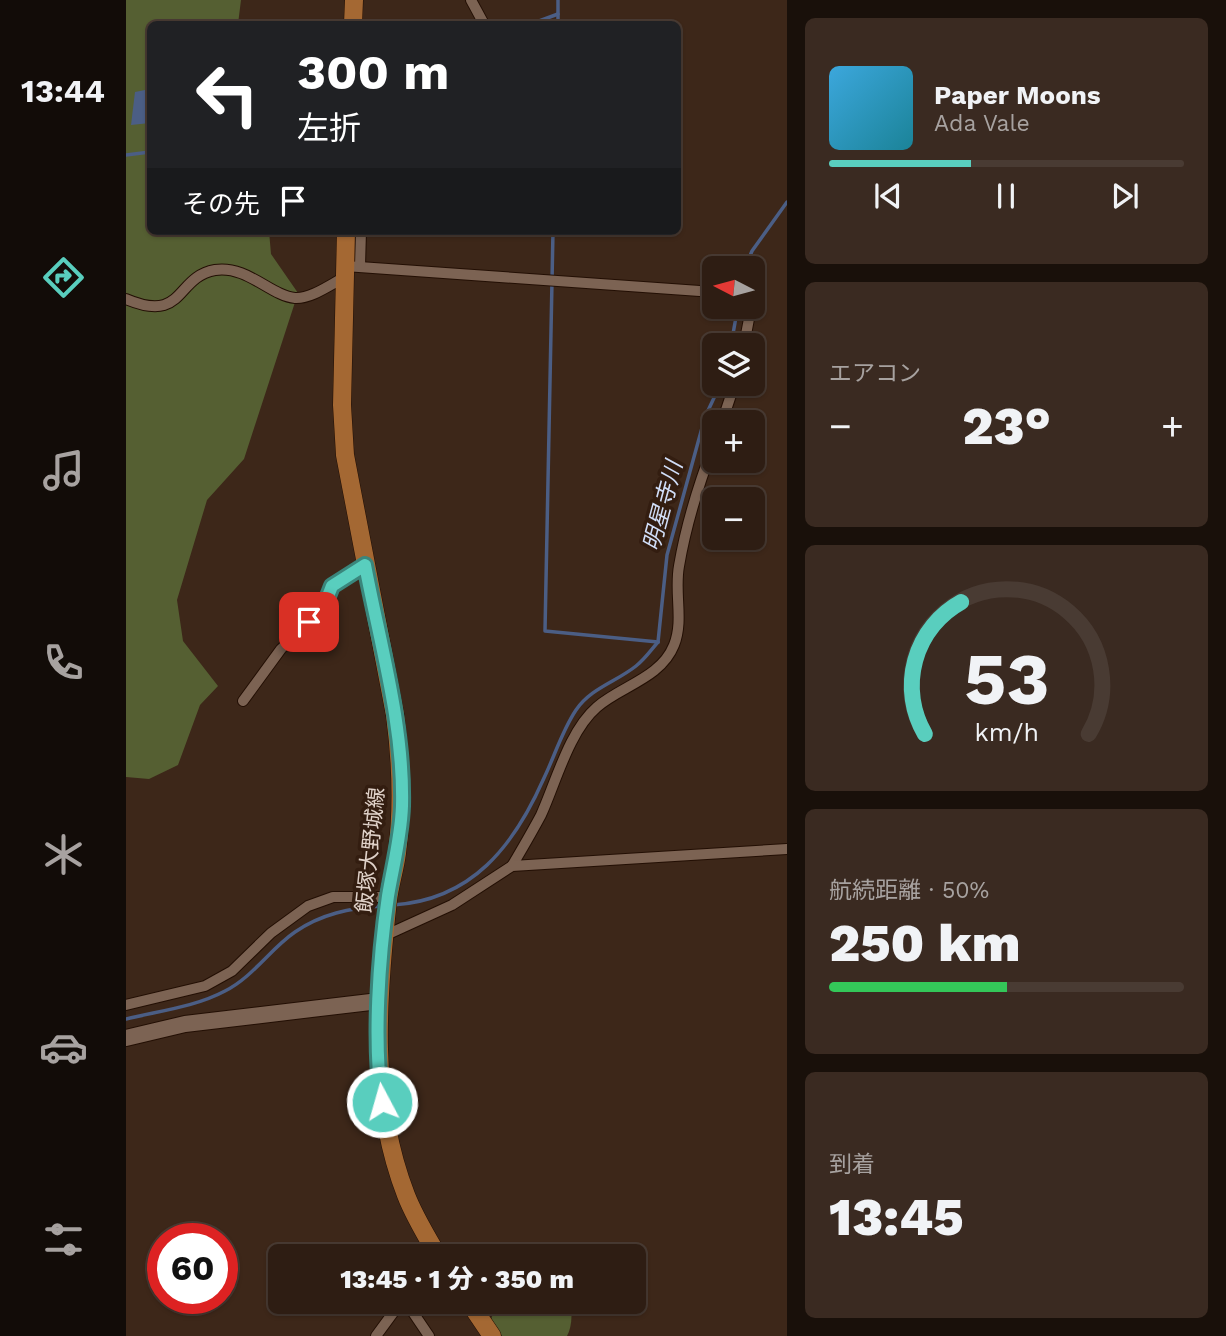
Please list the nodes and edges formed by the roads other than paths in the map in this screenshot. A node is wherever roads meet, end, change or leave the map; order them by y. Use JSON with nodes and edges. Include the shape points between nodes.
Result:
{"nodes":[{"id":1,"x":354,"y":0,"type":"edge"},
{"id":2,"x":471,"y":0,"type":"edge"},
{"id":3,"x":353,"y":21,"type":"edge"},
{"id":4,"x":482,"y":21,"type":"edge"},
{"id":5,"x":346,"y":235,"type":"edge"},
{"id":6,"x":360,"y":235,"type":"edge"},
{"id":7,"x":350,"y":270,"type":"junction"},
{"id":8,"x":702,"y":291,"type":"edge"},
{"id":9,"x":126,"y":299,"type":"edge"},
{"id":10,"x":703,"y":473,"type":"edge"},
{"id":11,"x":365,"y":565,"type":"junction"},
{"id":12,"x":243,"y":701,"type":"dead end"},
{"id":13,"x":787,"y":849,"type":"edge"},
{"id":14,"x":512,"y":866,"type":"junction"},
{"id":15,"x":388,"y":897,"type":"junction"},
{"id":16,"x":385,"y":928,"type":"junction"},
{"id":17,"x":379,"y":1001,"type":"junction"},
{"id":18,"x":126,"y":1005,"type":"edge"},
{"id":19,"x":126,"y":1038,"type":"edge"},
{"id":20,"x":431,"y":1244,"type":"edge"},
{"id":21,"x":392,"y":1314,"type":"edge"},
{"id":22,"x":414,"y":1314,"type":"edge"},
{"id":23,"x":477,"y":1314,"type":"edge"},
{"id":24,"x":376,"y":1336,"type":"edge"},
{"id":25,"x":429,"y":1336,"type":"edge"},
{"id":26,"x":492,"y":1336,"type":"edge"}],
"edges":[{"from":1,"to":3,"type":"main road"},
{"from":2,"to":4,"type":"street"},
{"from":5,"to":7,"type":"main road","name":"飯塚大野城線"},
{"from":6,"to":7,"type":"street"},
{"from":7,"to":8,"type":"street"},
{"from":7,"to":9,"type":"street","via":[[297,298],[256,278],[213,270],[164,307]]},
{"from":7,"to":11,"type":"main road","name":"飯塚大野城線","via":[[342,405],[345,455]]},
{"from":10,"to":14,"type":"street","via":[[679,567],[680,622],[673,647],[658,668],[596,708],[579,728]]},
{"from":11,"to":12,"type":"street","via":[[332,586],[323,609],[281,649]]},
{"from":11,"to":15,"type":"main road","name":"飯塚大野城線","via":[[400,758],[402,807]]},
{"from":13,"to":14,"type":"street"},
{"from":14,"to":16,"type":"street","via":[[452,905]]},
{"from":15,"to":16,"type":"main road","name":"飯塚大野城線"},
{"from":15,"to":18,"type":"street","via":[[333,897],[308,906],[271,933],[232,971],[205,986]]},
{"from":16,"to":17,"type":"main road","name":"飯塚大野城線"},
{"from":17,"to":19,"type":"street","via":[[185,1024]]},
{"from":17,"to":20,"type":"main road","name":"飯塚大野城線","via":[[378,1076],[386,1129],[406,1196]]},
{"from":21,"to":24,"type":"street"},
{"from":22,"to":25,"type":"street"},
{"from":23,"to":26,"type":"main road"}]}
